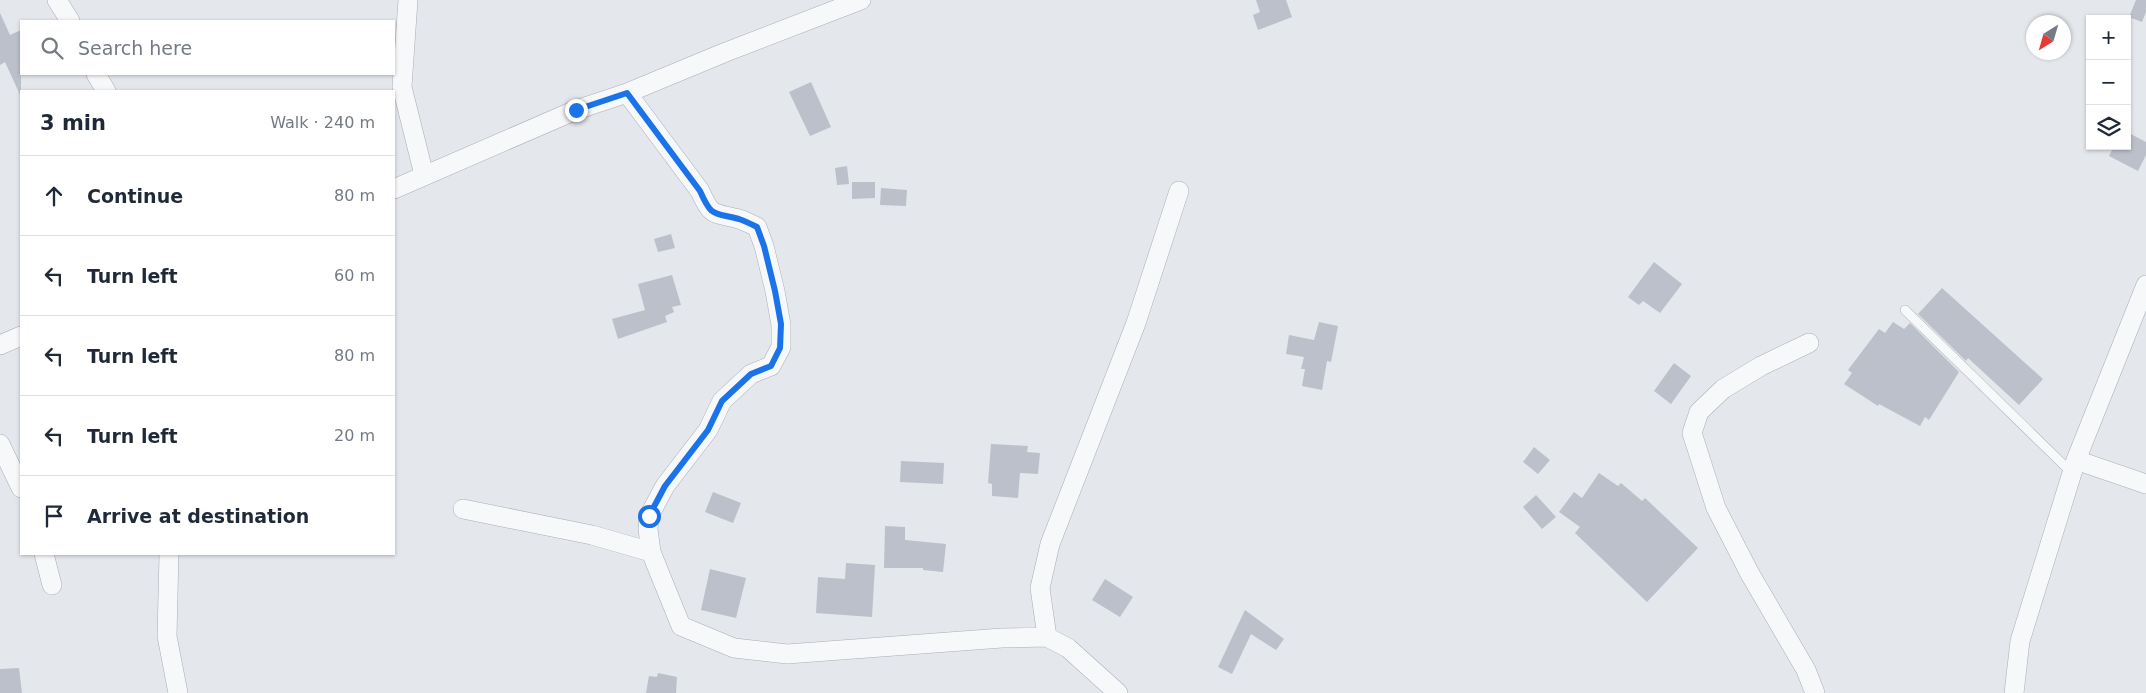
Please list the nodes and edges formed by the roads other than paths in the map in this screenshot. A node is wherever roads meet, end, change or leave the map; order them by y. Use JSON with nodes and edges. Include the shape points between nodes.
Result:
{"nodes":[{"id":1,"x":57,"y":0,"type":"edge"},
{"id":2,"x":408,"y":0,"type":"edge"},
{"id":3,"x":861,"y":0,"type":"edge"},
{"id":4,"x":69,"y":20,"type":"edge"},
{"id":5,"x":97,"y":75,"type":"edge"},
{"id":6,"x":105,"y":90,"type":"edge"},
{"id":7,"x":627,"y":93,"type":"junction"},
{"id":8,"x":424,"y":176,"type":"junction"},
{"id":9,"x":395,"y":189,"type":"edge"},
{"id":10,"x":1179,"y":191,"type":"dead end"},
{"id":11,"x":2146,"y":285,"type":"edge"},
{"id":12,"x":1905,"y":310,"type":"dead end"},
{"id":13,"x":20,"y":336,"type":"edge"},
{"id":14,"x":1809,"y":343,"type":"dead end"},
{"id":15,"x":0,"y":346,"type":"edge"},
{"id":16,"x":0,"y":444,"type":"edge"},
{"id":17,"x":2074,"y":466,"type":"junction"},
{"id":18,"x":2146,"y":484,"type":"edge"},
{"id":19,"x":20,"y":486,"type":"edge"},
{"id":20,"x":463,"y":509,"type":"dead end"},
{"id":21,"x":651,"y":552,"type":"junction"},
{"id":22,"x":44,"y":555,"type":"edge"},
{"id":23,"x":169,"y":555,"type":"edge"},
{"id":24,"x":52,"y":584,"type":"dead end"},
{"id":25,"x":1047,"y":637,"type":"junction"},
{"id":26,"x":178,"y":693,"type":"edge"},
{"id":27,"x":1118,"y":693,"type":"edge"},
{"id":28,"x":1815,"y":693,"type":"edge"},
{"id":29,"x":2014,"y":693,"type":"edge"}],
"edges":[{"from":1,"to":4,"type":"street"},
{"from":2,"to":8,"type":"street","via":[[402,87]]},
{"from":3,"to":7,"type":"street"},
{"from":5,"to":6,"type":"street"},
{"from":7,"to":8,"type":"street","via":[[576,110]]},
{"from":7,"to":21,"type":"street","via":[[700,191],[707,206],[718,216],[740,219],[757,227],[781,324],[780,348],[771,366],[751,374],[722,401],[708,430],[654,504],[648,529]]},
{"from":8,"to":9,"type":"street"},
{"from":10,"to":25,"type":"street","via":[[1136,324],[1050,544],[1040,588]]},
{"from":11,"to":17,"type":"street"},
{"from":12,"to":17,"type":"lane"},
{"from":13,"to":15,"type":"street"},
{"from":14,"to":28,"type":"street","via":[[1722,389],[1700,412],[1692,433],[1716,508],[1806,670]]},
{"from":16,"to":19,"type":"street"},
{"from":17,"to":18,"type":"street"},
{"from":17,"to":29,"type":"street","via":[[2020,641]]},
{"from":20,"to":21,"type":"street","via":[[592,535]]},
{"from":21,"to":25,"type":"street","via":[[681,626],[734,648],[787,654]]},
{"from":22,"to":24,"type":"street"},
{"from":23,"to":26,"type":"street","via":[[167,636]]},
{"from":25,"to":27,"type":"street","via":[[1068,648]]}]}
